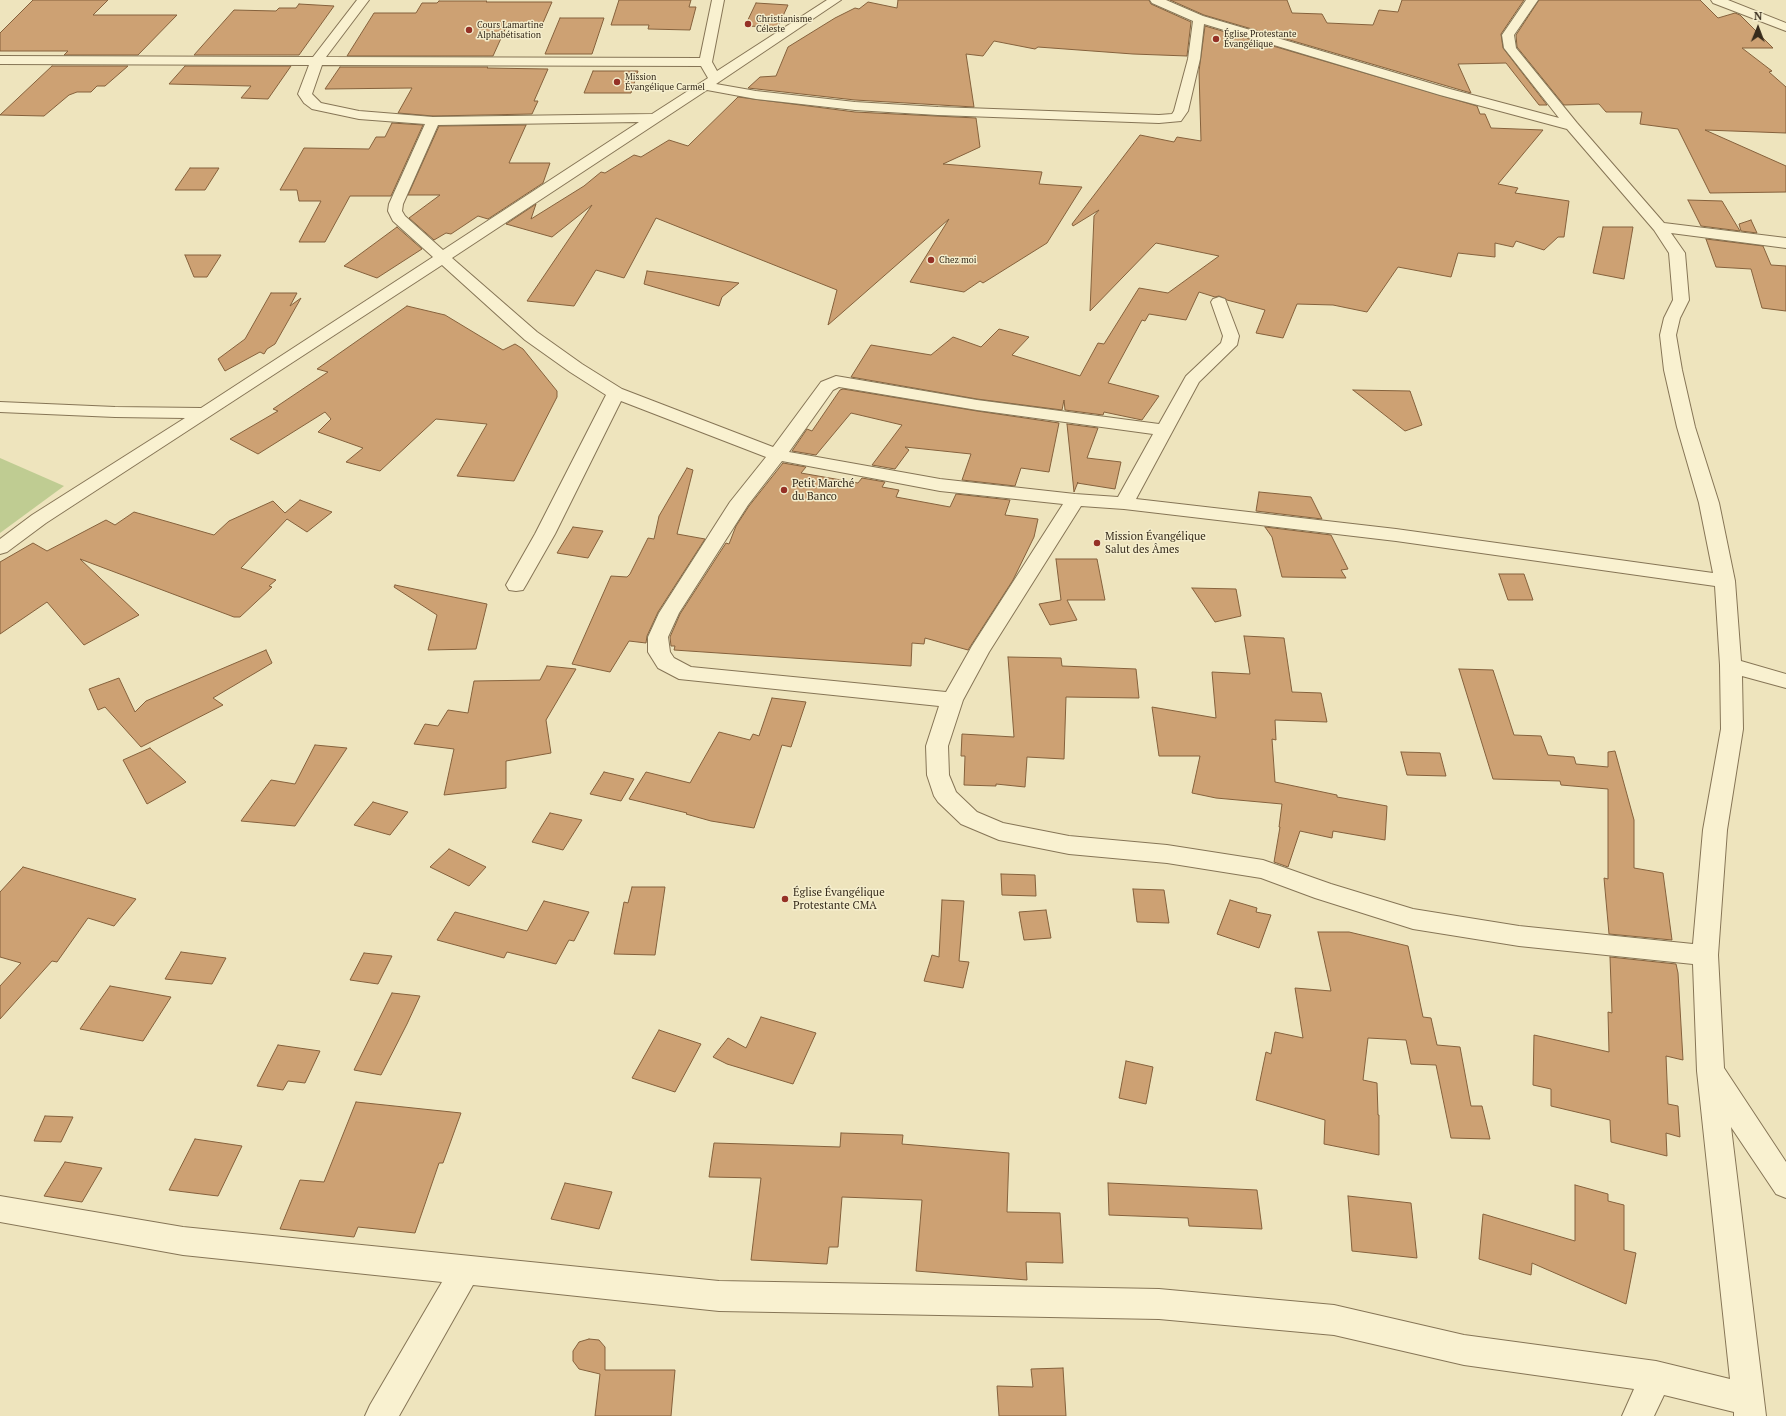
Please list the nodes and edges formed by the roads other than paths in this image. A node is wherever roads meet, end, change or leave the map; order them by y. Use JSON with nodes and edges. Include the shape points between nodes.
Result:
{"nodes":[{"id":1,"x":362,"y":0,"type":"edge"},
{"id":2,"x":718,"y":0,"type":"edge"},
{"id":3,"x":835,"y":0,"type":"edge"},
{"id":4,"x":1156,"y":0,"type":"edge"},
{"id":5,"x":1532,"y":0,"type":"edge"},
{"id":6,"x":1717,"y":0,"type":"edge"},
{"id":7,"x":1199,"y":18,"type":"junction"},
{"id":8,"x":1786,"y":27,"type":"edge"},
{"id":9,"x":0,"y":60,"type":"edge"},
{"id":10,"x":317,"y":61,"type":"junction"},
{"id":11,"x":706,"y":62,"type":"junction"},
{"id":12,"x":709,"y":82,"type":"junction"},
{"id":13,"x":653,"y":118,"type":"junction"},
{"id":14,"x":432,"y":121,"type":"junction"},
{"id":15,"x":1572,"y":126,"type":"junction"},
{"id":16,"x":1659,"y":227,"type":"junction"},
{"id":17,"x":1786,"y":242,"type":"edge"},
{"id":18,"x":443,"y":257,"type":"junction"},
{"id":19,"x":1219,"y":302,"type":"dead end"},
{"id":20,"x":616,"y":393,"type":"junction"},
{"id":21,"x":0,"y":407,"type":"edge"},
{"id":22,"x":205,"y":413,"type":"junction"},
{"id":23,"x":1164,"y":430,"type":"junction"},
{"id":24,"x":776,"y":455,"type":"junction"},
{"id":25,"x":1075,"y":500,"type":"junction"},
{"id":26,"x":1124,"y":503,"type":"junction"},
{"id":27,"x":0,"y":548,"type":"edge"},
{"id":28,"x":1725,"y":581,"type":"junction"},
{"id":29,"x":516,"y":584,"type":"dead end"},
{"id":30,"x":1731,"y":665,"type":"junction"},
{"id":31,"x":1786,"y":681,"type":"edge"},
{"id":32,"x":952,"y":700,"type":"junction"},
{"id":33,"x":1705,"y":955,"type":"junction"},
{"id":34,"x":1711,"y":1071,"type":"junction"},
{"id":35,"x":1786,"y":1185,"type":"edge"},
{"id":36,"x":0,"y":1209,"type":"edge"},
{"id":37,"x":466,"y":1269,"type":"junction"},
{"id":38,"x":1656,"y":1377,"type":"junction"},
{"id":39,"x":1749,"y":1408,"type":"edge"},
{"id":40,"x":381,"y":1416,"type":"edge"},
{"id":41,"x":1638,"y":1416,"type":"edge"}],
"edges":[{"from":1,"to":10,"type":"street"},
{"from":2,"to":11,"type":"street"},
{"from":3,"to":12,"type":"street"},
{"from":4,"to":7,"type":"street"},
{"from":5,"to":15,"type":"street","via":[[1508,35],[1510,48]]},
{"from":6,"to":8,"type":"street"},
{"from":7,"to":12,"type":"street","via":[[1194,59],[1181,111],[1176,118],[938,112],[855,106],[764,96]]},
{"from":7,"to":15,"type":"street","via":[[1445,92]]},
{"from":9,"to":10,"type":"street"},
{"from":10,"to":11,"type":"street"},
{"from":10,"to":14,"type":"street","via":[[305,94],[317,106],[359,115]]},
{"from":11,"to":12,"type":"street"},
{"from":12,"to":13,"type":"street"},
{"from":13,"to":14,"type":"street"},
{"from":13,"to":18,"type":"street"},
{"from":14,"to":18,"type":"street","via":[[395,211],[398,218]]},
{"from":15,"to":16,"type":"street"},
{"from":16,"to":17,"type":"street"},
{"from":16,"to":28,"type":"street","via":[[1677,253],[1681,300],[1672,318],[1668,336],[1686,427],[1709,503]]},
{"from":18,"to":20,"type":"street","via":[[531,336]]},
{"from":18,"to":22,"type":"street"},
{"from":19,"to":23,"type":"street","via":[[1231,336],[1229,344],[1192,380]]},
{"from":20,"to":24,"type":"street"},
{"from":20,"to":29,"type":"street","via":[[545,534]]},
{"from":21,"to":22,"type":"street"},
{"from":22,"to":27,"type":"street","via":[[39,519]]},
{"from":23,"to":24,"type":"street","via":[[977,405],[836,381],[827,386]]},
{"from":23,"to":26,"type":"street"},
{"from":24,"to":25,"type":"street","via":[[940,485]]},
{"from":24,"to":32,"type":"street","via":[[740,502],[668,613],[658,637],[659,652],[666,663],[687,674]]},
{"from":25,"to":26,"type":"street"},
{"from":25,"to":32,"type":"street","via":[[979,652]]},
{"from":26,"to":28,"type":"street","via":[[1534,553]]},
{"from":28,"to":30,"type":"street"},
{"from":30,"to":31,"type":"street"},
{"from":30,"to":33,"type":"street","via":[[1732,729],[1715,830]]},
{"from":32,"to":33,"type":"street","via":[[937,746],[938,775],[946,796],[969,818],[999,832],[1069,845],[1167,854],[1263,869],[1413,919],[1519,936]]},
{"from":33,"to":34,"type":"street"},
{"from":34,"to":35,"type":"street"},
{"from":34,"to":39,"type":"street"},
{"from":36,"to":37,"type":"street","via":[[183,1240]]},
{"from":37,"to":38,"type":"street","via":[[719,1296],[1159,1304],[1334,1320],[1464,1350]]},
{"from":37,"to":40,"type":"street"},
{"from":38,"to":39,"type":"street"},
{"from":38,"to":41,"type":"street"}]}
